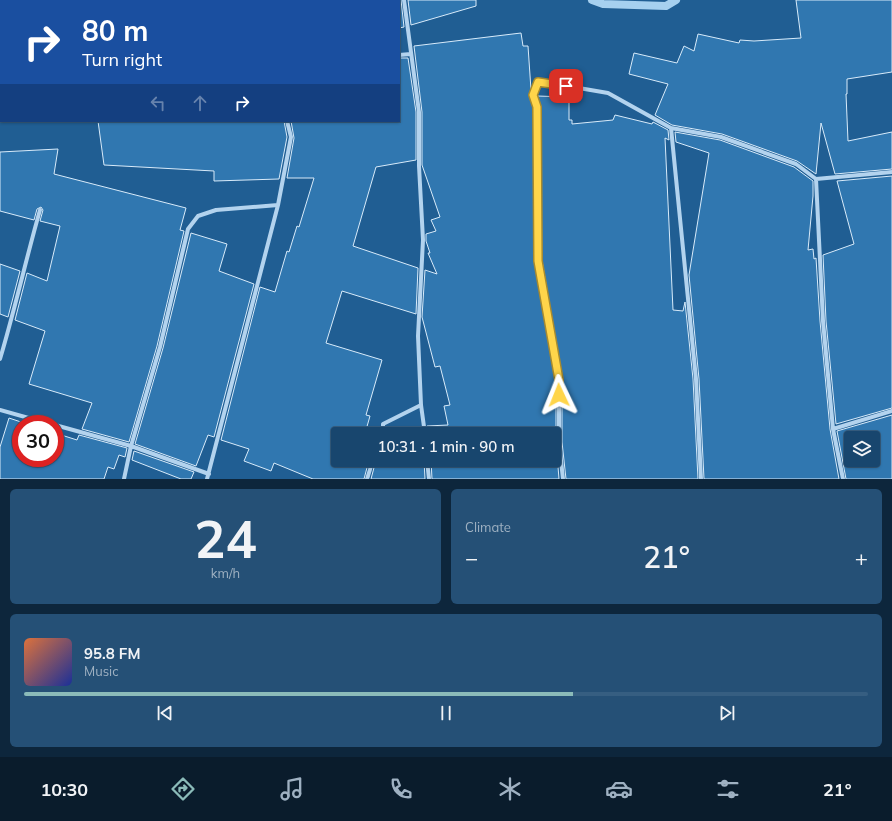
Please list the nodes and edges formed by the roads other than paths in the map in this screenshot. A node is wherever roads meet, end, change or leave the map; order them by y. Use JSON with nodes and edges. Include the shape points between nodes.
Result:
{"nodes":[{"id":1,"x":404,"y":0,"type":"edge"},
{"id":2,"x":411,"y":54,"type":"junction"},
{"id":3,"x":400,"y":55,"type":"edge"},
{"id":4,"x":287,"y":122,"type":"edge"},
{"id":5,"x":671,"y":128,"type":"junction"},
{"id":6,"x":892,"y":172,"type":"edge"},
{"id":7,"x":816,"y":179,"type":"junction"},
{"id":8,"x":278,"y":205,"type":"junction"},
{"id":9,"x":40,"y":210,"type":"dead end"},
{"id":10,"x":0,"y":359,"type":"edge"},
{"id":11,"x":422,"y":405,"type":"junction"},
{"id":12,"x":0,"y":410,"type":"edge"},
{"id":13,"x":892,"y":411,"type":"edge"},
{"id":14,"x":18,"y":415,"type":"edge"},
{"id":15,"x":64,"y":427,"type":"edge"},
{"id":16,"x":383,"y":427,"type":"edge"},
{"id":17,"x":424,"y":427,"type":"edge"},
{"id":18,"x":833,"y":428,"type":"junction"},
{"id":19,"x":131,"y":446,"type":"junction"},
{"id":20,"x":371,"y":467,"type":"edge"},
{"id":21,"x":428,"y":467,"type":"edge"},
{"id":22,"x":209,"y":474,"type":"junction"},
{"id":23,"x":124,"y":479,"type":"edge"},
{"id":24,"x":207,"y":479,"type":"edge"},
{"id":25,"x":367,"y":479,"type":"edge"},
{"id":26,"x":429,"y":479,"type":"edge"},
{"id":27,"x":563,"y":479,"type":"edge"},
{"id":28,"x":701,"y":479,"type":"edge"},
{"id":29,"x":843,"y":479,"type":"edge"}],
"edges":[{"from":1,"to":2,"type":"street"},
{"from":2,"to":3,"type":"street"},
{"from":2,"to":11,"type":"street","via":[[419,112],[423,240],[418,336]]},
{"from":4,"to":8,"type":"street","via":[[291,138]]},
{"from":5,"to":7,"type":"street","via":[[721,137],[796,164]]},
{"from":5,"to":27,"type":"street","via":[[608,93],[538,82],[533,95],[537,107],[538,261],[559,380],[559,442]]},
{"from":5,"to":28,"type":"street","via":[[696,379]]},
{"from":6,"to":7,"type":"street"},
{"from":7,"to":18,"type":"street","via":[[823,321]]},
{"from":8,"to":19,"type":"street","via":[[216,210],[198,216],[188,229],[160,347]]},
{"from":8,"to":22,"type":"street"},
{"from":9,"to":10,"type":"street"},
{"from":11,"to":16,"type":"street","via":[[383,424]]},
{"from":11,"to":17,"type":"street"},
{"from":12,"to":14,"type":"street"},
{"from":13,"to":18,"type":"street"},
{"from":15,"to":19,"type":"street"},
{"from":18,"to":29,"type":"street"},
{"from":19,"to":22,"type":"street"},
{"from":19,"to":23,"type":"street"},
{"from":20,"to":25,"type":"street"},
{"from":21,"to":26,"type":"street"},
{"from":22,"to":24,"type":"street"}]}
